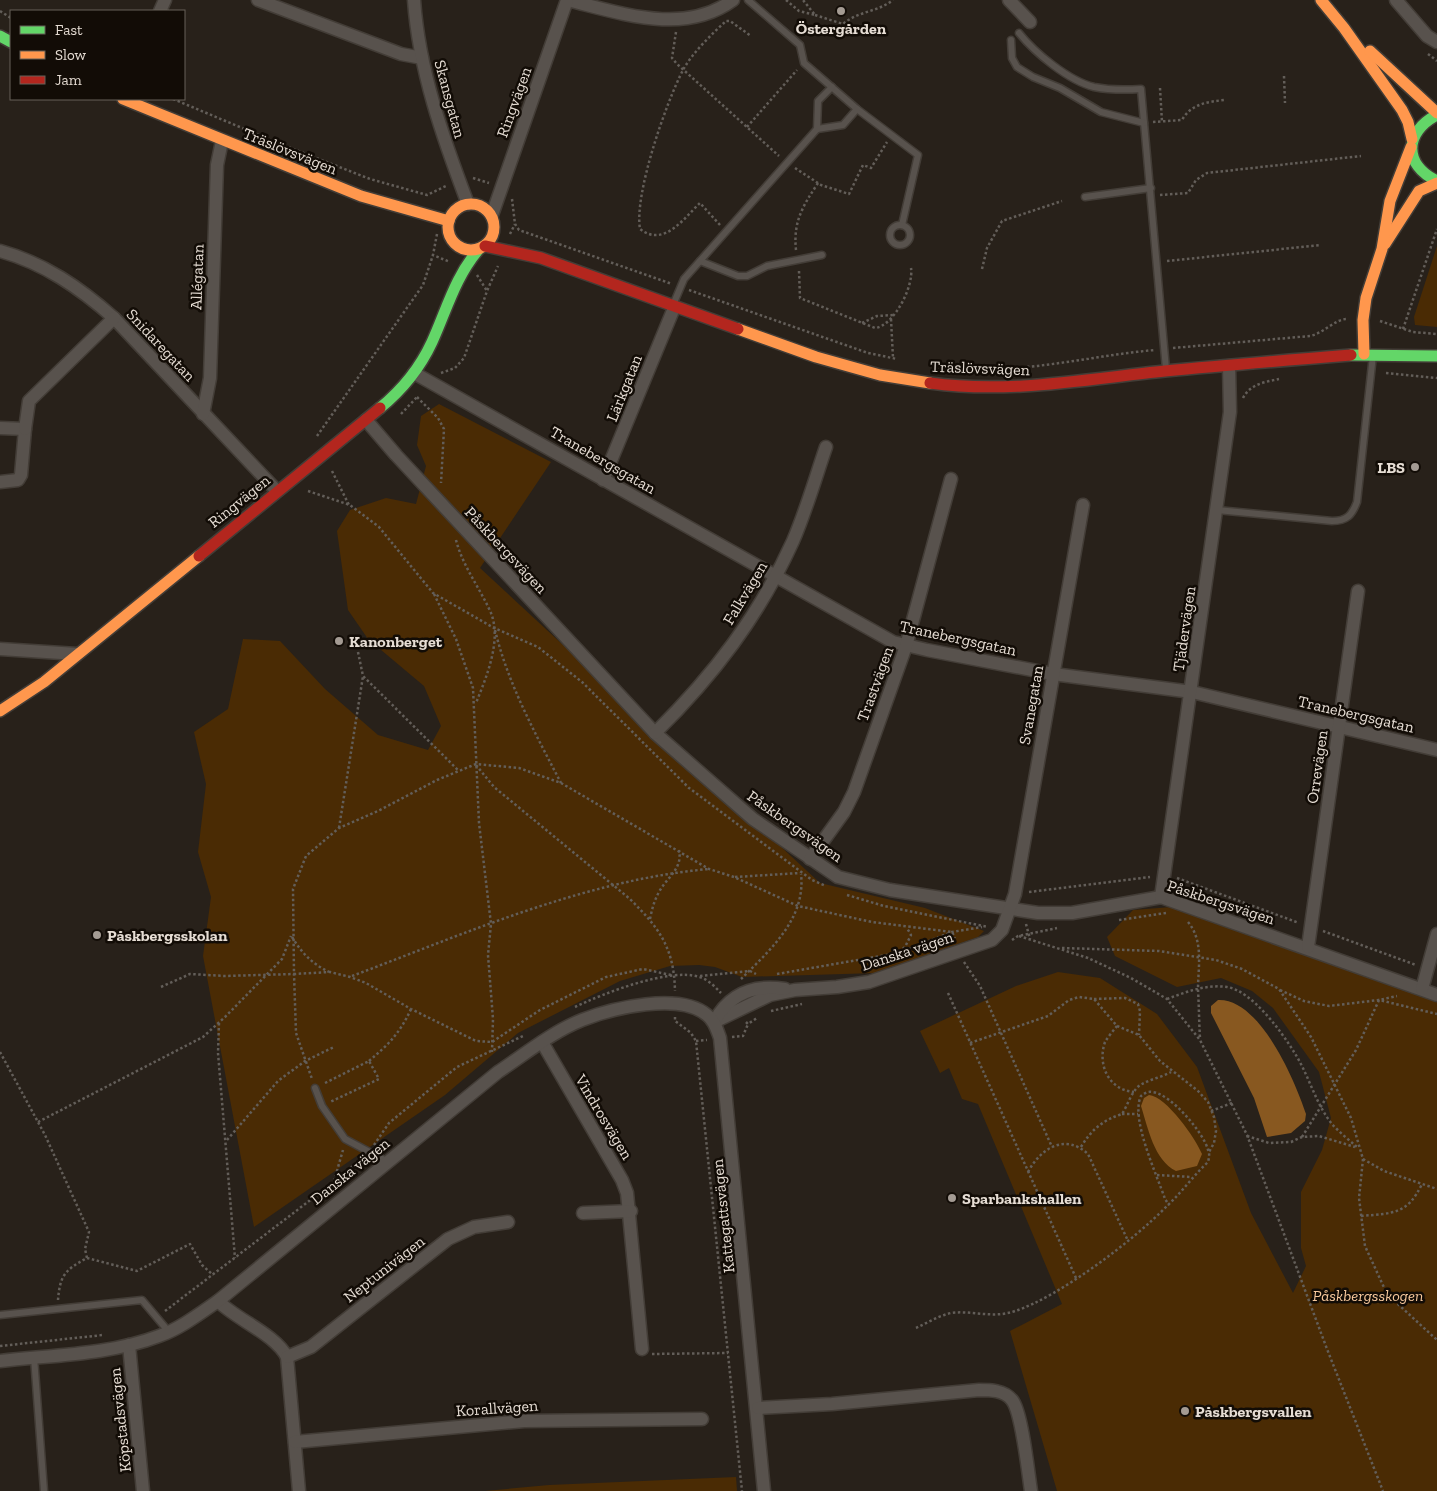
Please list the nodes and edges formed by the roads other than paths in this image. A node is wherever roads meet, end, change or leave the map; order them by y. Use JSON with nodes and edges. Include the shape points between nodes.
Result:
{"nodes":[{"id":1,"x":258,"y":0,"type":"edge"},
{"id":2,"x":414,"y":0,"type":"edge"},
{"id":3,"x":567,"y":0,"type":"edge"},
{"id":4,"x":734,"y":0,"type":"edge"},
{"id":5,"x":748,"y":0,"type":"edge"},
{"id":6,"x":1009,"y":0,"type":"edge"},
{"id":7,"x":1321,"y":0,"type":"edge"},
{"id":8,"x":1396,"y":0,"type":"edge"},
{"id":9,"x":1030,"y":22,"type":"dead end"},
{"id":10,"x":1344,"y":28,"type":"junction"},
{"id":11,"x":1019,"y":33,"type":"dead end"},
{"id":12,"x":1011,"y":40,"type":"dead end"},
{"id":13,"x":1437,"y":42,"type":"edge"},
{"id":14,"x":422,"y":58,"type":"junction"},
{"id":15,"x":832,"y":87,"type":"junction"},
{"id":16,"x":125,"y":100,"type":"edge"},
{"id":17,"x":857,"y":109,"type":"junction"},
{"id":18,"x":1437,"y":114,"type":"edge"},
{"id":19,"x":1144,"y":123,"type":"junction"},
{"id":20,"x":817,"y":129,"type":"junction"},
{"id":21,"x":222,"y":142,"type":"junction"},
{"id":22,"x":1412,"y":143,"type":"junction"},
{"id":23,"x":1437,"y":182,"type":"edge"},
{"id":24,"x":1151,"y":188,"type":"junction"},
{"id":25,"x":1085,"y":197,"type":"dead end"},
{"id":26,"x":468,"y":204,"type":"junction"},
{"id":27,"x":492,"y":215,"type":"junction"},
{"id":28,"x":449,"y":221,"type":"junction"},
{"id":29,"x":902,"y":225,"type":"dead end"},
{"id":30,"x":495,"y":229,"type":"junction"},
{"id":31,"x":454,"y":242,"type":"junction"},
{"id":32,"x":482,"y":248,"type":"junction"},
{"id":33,"x":1382,"y":249,"type":"junction"},
{"id":34,"x":0,"y":252,"type":"edge"},
{"id":35,"x":822,"y":255,"type":"dead end"},
{"id":36,"x":540,"y":258,"type":"junction"},
{"id":37,"x":700,"y":261,"type":"junction"},
{"id":38,"x":454,"y":282,"type":"junction"},
{"id":39,"x":673,"y":307,"type":"junction"},
{"id":40,"x":114,"y":318,"type":"junction"},
{"id":41,"x":1369,"y":354,"type":"junction"},
{"id":42,"x":1437,"y":356,"type":"edge"},
{"id":43,"x":1229,"y":366,"type":"junction"},
{"id":44,"x":1166,"y":371,"type":"junction"},
{"id":45,"x":414,"y":373,"type":"junction"},
{"id":46,"x":203,"y":414,"type":"junction"},
{"id":47,"x":366,"y":420,"type":"junction"},
{"id":48,"x":0,"y":428,"type":"edge"},
{"id":49,"x":25,"y":429,"type":"junction"},
{"id":50,"x":826,"y":447,"type":"dead end"},
{"id":51,"x":951,"y":479,"type":"dead end"},
{"id":52,"x":603,"y":480,"type":"junction"},
{"id":53,"x":0,"y":482,"type":"edge"},
{"id":54,"x":277,"y":491,"type":"junction"},
{"id":55,"x":1083,"y":505,"type":"dead end"},
{"id":56,"x":1217,"y":510,"type":"junction"},
{"id":57,"x":776,"y":575,"type":"junction"},
{"id":58,"x":1358,"y":591,"type":"dead end"},
{"id":59,"x":906,"y":646,"type":"junction"},
{"id":60,"x":0,"y":649,"type":"edge"},
{"id":61,"x":77,"y":654,"type":"junction"},
{"id":62,"x":1053,"y":674,"type":"junction"},
{"id":63,"x":1192,"y":692,"type":"junction"},
{"id":64,"x":0,"y":712,"type":"edge"},
{"id":65,"x":1340,"y":726,"type":"junction"},
{"id":66,"x":655,"y":733,"type":"junction"},
{"id":67,"x":1437,"y":750,"type":"edge"},
{"id":68,"x":810,"y":859,"type":"junction"},
{"id":69,"x":1167,"y":899,"type":"junction"},
{"id":70,"x":1010,"y":909,"type":"junction"},
{"id":71,"x":1437,"y":934,"type":"edge"},
{"id":72,"x":1308,"y":948,"type":"junction"},
{"id":73,"x":1422,"y":989,"type":"junction"},
{"id":74,"x":795,"y":990,"type":"junction"},
{"id":75,"x":1437,"y":995,"type":"edge"},
{"id":76,"x":714,"y":1022,"type":"junction"},
{"id":77,"x":542,"y":1042,"type":"junction"},
{"id":78,"x":315,"y":1088,"type":"road end"},
{"id":79,"x":388,"y":1162,"type":"junction"},
{"id":80,"x":631,"y":1211,"type":"junction"},
{"id":81,"x":583,"y":1213,"type":"dead end"},
{"id":82,"x":508,"y":1222,"type":"dead end"},
{"id":83,"x":218,"y":1301,"type":"junction"},
{"id":84,"x":0,"y":1315,"type":"edge"},
{"id":85,"x":169,"y":1332,"type":"junction"},
{"id":86,"x":129,"y":1345,"type":"junction"},
{"id":87,"x":642,"y":1349,"type":"road end"},
{"id":88,"x":34,"y":1357,"type":"junction"},
{"id":89,"x":287,"y":1357,"type":"junction"},
{"id":90,"x":0,"y":1361,"type":"edge"},
{"id":91,"x":758,"y":1408,"type":"junction"},
{"id":92,"x":702,"y":1419,"type":"dead end"},
{"id":93,"x":295,"y":1442,"type":"junction"},
{"id":94,"x":44,"y":1491,"type":"edge"},
{"id":95,"x":143,"y":1491,"type":"edge"},
{"id":96,"x":299,"y":1491,"type":"edge"},
{"id":97,"x":764,"y":1491,"type":"edge"},
{"id":98,"x":1031,"y":1491,"type":"edge"}],
"edges":[{"from":1,"to":14,"type":"street","via":[[401,54]]},
{"from":2,"to":14,"type":"street","name":"Skansgatan"},
{"from":3,"to":4,"type":"street","via":[[640,18],[683,20],[723,8]]},
{"from":3,"to":27,"type":"street","name":"Ringvägen"},
{"from":5,"to":15,"type":"lane","via":[[800,45],[804,63]]},
{"from":6,"to":9,"type":"street"},
{"from":7,"to":10,"type":"street"},
{"from":8,"to":13,"type":"street","via":[[1427,36]]},
{"from":10,"to":18,"type":"street"},
{"from":10,"to":22,"type":"street","via":[[1402,110]]},
{"from":11,"to":19,"type":"lane","via":[[1048,62],[1079,81],[1106,89],[1141,89]]},
{"from":12,"to":19,"type":"lane","via":[[1012,58],[1017,67],[1033,77],[1102,112]]},
{"from":14,"to":26,"type":"street","name":"Skansgatan","via":[[448,153]]},
{"from":15,"to":17,"type":"lane"},
{"from":15,"to":20,"type":"lane","via":[[818,102]]},
{"from":16,"to":21,"type":"street","name":"Träslövsvägen"},
{"from":17,"to":20,"type":"lane","via":[[843,125]]},
{"from":17,"to":29,"type":"lane","via":[[918,154]]},
{"from":18,"to":22,"type":"street","via":[[1422,123]]},
{"from":19,"to":24,"type":"lane"},
{"from":20,"to":37,"type":"lane"},
{"from":21,"to":28,"type":"street","name":"Träslövsvägen","via":[[361,196]]},
{"from":21,"to":46,"type":"street","name":"Allégatan","via":[[217,165],[210,378]]},
{"from":22,"to":23,"type":"street","via":[[1412,156],[1420,172]]},
{"from":22,"to":33,"type":"street","via":[[1390,201]]},
{"from":23,"to":33,"type":"street","via":[[1419,191]]},
{"from":24,"to":25,"type":"lane"},
{"from":24,"to":44,"type":"lane"},
{"from":26,"to":27,"type":"street","via":[[484,207]]},
{"from":26,"to":28,"type":"street","via":[[456,209]]},
{"from":27,"to":30,"type":"street"},
{"from":28,"to":31,"type":"street","via":[[449,234]]},
{"from":30,"to":32,"type":"street","via":[[492,239]]},
{"from":30,"to":36,"type":"street","name":"Träslövsvägen"},
{"from":31,"to":32,"type":"street","via":[[467,250]]},
{"from":31,"to":38,"type":"street","name":"Ringvägen"},
{"from":32,"to":36,"type":"street","name":"Träslövsvägen"},
{"from":32,"to":38,"type":"street","name":"Ringvägen","via":[[470,258]]},
{"from":33,"to":41,"type":"street","via":[[1366,298],[1363,320]]},
{"from":34,"to":40,"type":"street","name":"Snidaregatan","via":[[51,271],[78,288]]},
{"from":35,"to":37,"type":"lane","via":[[767,266],[747,276],[738,276]]},
{"from":36,"to":39,"type":"street","name":"Träslövsvägen"},
{"from":37,"to":39,"type":"lane","via":[[680,287]]},
{"from":38,"to":45,"type":"street","name":"Ringvägen","via":[[432,341]]},
{"from":39,"to":44,"type":"street","name":"Träslövsvägen","via":[[816,357],[880,375],[940,384],[998,388],[1039,386]]},
{"from":39,"to":52,"type":"street","name":"Lärkgatan"},
{"from":40,"to":46,"type":"street","name":"Snidaregatan"},
{"from":40,"to":49,"type":"street","via":[[29,401]]},
{"from":41,"to":42,"type":"street","name":"Träslövsvägen"},
{"from":41,"to":43,"type":"street","name":"Träslövsvägen"},
{"from":41,"to":56,"type":"lane","via":[[1373,372],[1357,502],[1348,518],[1332,521]]},
{"from":43,"to":44,"type":"street","name":"Träslövsvägen"},
{"from":43,"to":56,"type":"street","name":"Tjädervägen","via":[[1230,412]]},
{"from":45,"to":47,"type":"street","name":"Ringvägen"},
{"from":45,"to":52,"type":"street","name":"Tranebergsgatan"},
{"from":46,"to":54,"type":"street","name":"Snidaregatan"},
{"from":47,"to":54,"type":"street","name":"Ringvägen"},
{"from":47,"to":66,"type":"street","name":"Påskbergsvägen"},
{"from":48,"to":49,"type":"street"},
{"from":49,"to":53,"type":"street","via":[[21,475],[18,480]]},
{"from":50,"to":57,"type":"street","name":"Falkvägen","via":[[804,515]]},
{"from":51,"to":59,"type":"street","name":"Trastvägen"},
{"from":52,"to":57,"type":"street","name":"Tranebergsgatan"},
{"from":54,"to":61,"type":"street","name":"Ringvägen"},
{"from":55,"to":62,"type":"street","name":"Svanegatan"},
{"from":56,"to":63,"type":"street","name":"Tjädervägen"},
{"from":57,"to":59,"type":"street","name":"Tranebergsgatan","via":[[880,636]]},
{"from":57,"to":66,"type":"street","name":"Falkvägen","via":[[715,669]]},
{"from":58,"to":65,"type":"street","name":"Orrevägen"},
{"from":59,"to":62,"type":"street","name":"Tranebergsgatan"},
{"from":59,"to":68,"type":"street","name":"Trastvägen","via":[[849,803]]},
{"from":60,"to":61,"type":"street"},
{"from":61,"to":64,"type":"street","name":"Ringvägen","via":[[44,682]]},
{"from":62,"to":63,"type":"street","name":"Tranebergsgatan"},
{"from":62,"to":70,"type":"street","name":"Svanegatan"},
{"from":63,"to":65,"type":"street","name":"Tranebergsgatan"},
{"from":63,"to":69,"type":"street","name":"Tjädervägen"},
{"from":65,"to":67,"type":"street","name":"Tranebergsgatan"},
{"from":65,"to":72,"type":"street","name":"Orrevägen"},
{"from":66,"to":68,"type":"street","name":"Påskbergsvägen","via":[[730,800]]},
{"from":68,"to":70,"type":"street","name":"Påskbergsvägen","via":[[838,877],[861,884]]},
{"from":69,"to":70,"type":"street","name":"Påskbergsvägen","via":[[1072,912],[1038,913]]},
{"from":69,"to":72,"type":"street","name":"Påskbergsvägen"},
{"from":70,"to":74,"type":"street","name":"Danska vägen","via":[[1006,936],[869,982]]},
{"from":71,"to":73,"type":"street"},
{"from":72,"to":73,"type":"street","name":"Påskbergsvägen"},
{"from":73,"to":75,"type":"street","name":"Påskbergsvägen"},
{"from":74,"to":76,"type":"street","name":"Danska vägen","via":[[770,995]]},
{"from":74,"to":76,"type":"street","name":"Danska vägen","via":[[771,987],[746,992],[722,1006]]},
{"from":76,"to":77,"type":"street","name":"Danska vägen","via":[[707,1014],[676,1004],[649,1005],[582,1020]]},
{"from":76,"to":91,"type":"street","name":"Kattegattsvägen","via":[[720,1038]]},
{"from":77,"to":79,"type":"street","name":"Danska vägen","via":[[498,1072]]},
{"from":77,"to":80,"type":"street","name":"Vindrosvägen","via":[[622,1180]]},
{"from":78,"to":79,"type":"lane","via":[[322,1106],[345,1138]]},
{"from":79,"to":83,"type":"street","name":"Danska vägen"},
{"from":80,"to":81,"type":"street"},
{"from":80,"to":87,"type":"street","name":"Vindrosvägen"},
{"from":82,"to":89,"type":"street","name":"Neptunivägen","via":[[474,1227],[448,1239],[311,1348]]},
{"from":83,"to":85,"type":"street","name":"Danska vägen"},
{"from":83,"to":89,"type":"street","via":[[230,1313],[276,1343]]},
{"from":84,"to":85,"type":"lane","via":[[142,1300]]},
{"from":85,"to":86,"type":"street","name":"Danska vägen"},
{"from":86,"to":88,"type":"street","name":"Danska vägen"},
{"from":86,"to":95,"type":"street","name":"Köpstadsvägen"},
{"from":88,"to":90,"type":"street","name":"Danska vägen"},
{"from":88,"to":94,"type":"lane"},
{"from":89,"to":93,"type":"street"},
{"from":91,"to":97,"type":"street","name":"Kattegattsvägen"},
{"from":91,"to":98,"type":"street","via":[[991,1390],[1012,1400],[1018,1412]]},
{"from":92,"to":93,"type":"street","name":"Korallvägen","via":[[524,1421]]},
{"from":93,"to":96,"type":"street"}]}
